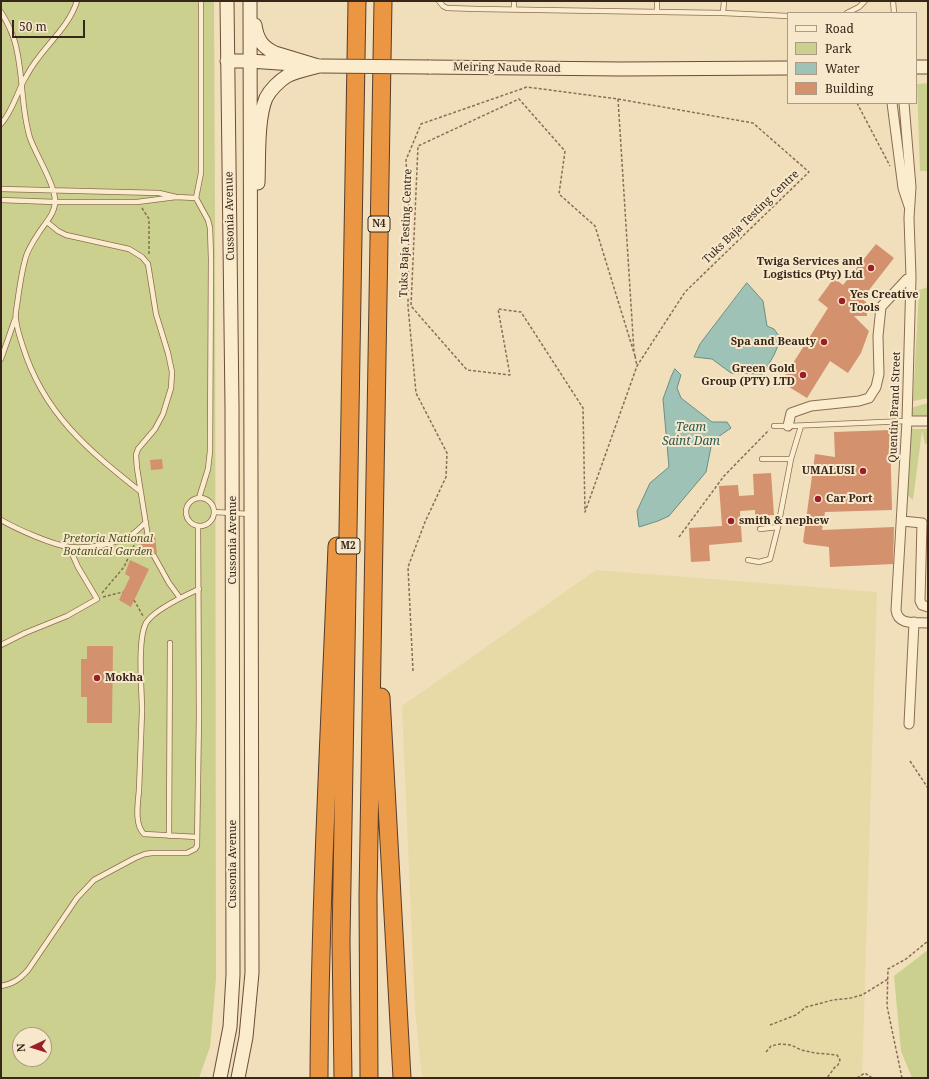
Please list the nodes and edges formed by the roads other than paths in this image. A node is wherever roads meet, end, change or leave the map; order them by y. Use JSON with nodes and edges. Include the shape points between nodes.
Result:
{"nodes":[{"id":1,"x":77,"y":1,"type":"edge"},
{"id":2,"x":201,"y":1,"type":"edge"},
{"id":3,"x":227,"y":1,"type":"edge"},
{"id":4,"x":251,"y":1,"type":"edge"},
{"id":5,"x":383,"y":1,"type":"edge"},
{"id":6,"x":440,"y":1,"type":"edge"},
{"id":7,"x":514,"y":1,"type":"edge"},
{"id":8,"x":657,"y":1,"type":"edge"},
{"id":9,"x":724,"y":1,"type":"edge"},
{"id":10,"x":866,"y":1,"type":"edge"},
{"id":11,"x":893,"y":1,"type":"edge"},
{"id":12,"x":357,"y":8,"type":"edge"},
{"id":13,"x":514,"y":10,"type":"junction"},
{"id":14,"x":1,"y":12,"type":"edge"},
{"id":15,"x":657,"y":12,"type":"junction"},
{"id":16,"x":849,"y":12,"type":"edge"},
{"id":17,"x":894,"y":12,"type":"edge"},
{"id":18,"x":724,"y":13,"type":"junction"},
{"id":19,"x":787,"y":16,"type":"edge"},
{"id":20,"x":227,"y":61,"type":"junction"},
{"id":21,"x":250,"y":61,"type":"junction"},
{"id":22,"x":320,"y":66,"type":"junction"},
{"id":23,"x":917,"y":67,"type":"edge"},
{"id":24,"x":928,"y":67,"type":"edge"},
{"id":25,"x":787,"y":68,"type":"edge"},
{"id":26,"x":21,"y":86,"type":"junction"},
{"id":27,"x":892,"y":104,"type":"edge"},
{"id":28,"x":904,"y":104,"type":"edge"},
{"id":29,"x":1,"y":124,"type":"edge"},
{"id":30,"x":1,"y":189,"type":"edge"},
{"id":31,"x":54,"y":190,"type":"junction"},
{"id":32,"x":176,"y":197,"type":"junction"},
{"id":33,"x":196,"y":198,"type":"junction"},
{"id":34,"x":1,"y":200,"type":"edge"},
{"id":35,"x":55,"y":202,"type":"junction"},
{"id":36,"x":909,"y":207,"type":"junction"},
{"id":37,"x":250,"y":210,"type":"junction"},
{"id":38,"x":46,"y":222,"type":"junction"},
{"id":39,"x":907,"y":280,"type":"dead end"},
{"id":40,"x":15,"y":319,"type":"junction"},
{"id":41,"x":1,"y":359,"type":"edge"},
{"id":42,"x":928,"y":421,"type":"edge"},
{"id":43,"x":907,"y":422,"type":"junction"},
{"id":44,"x":774,"y":426,"type":"road end"},
{"id":45,"x":788,"y":426,"type":"junction"},
{"id":46,"x":801,"y":426,"type":"junction"},
{"id":47,"x":375,"y":447,"type":"junction"},
{"id":48,"x":762,"y":459,"type":"dead end"},
{"id":49,"x":791,"y":459,"type":"junction"},
{"id":50,"x":141,"y":492,"type":"junction"},
{"id":51,"x":199,"y":498,"type":"junction"},
{"id":52,"x":214,"y":512,"type":"junction"},
{"id":53,"x":233,"y":514,"type":"junction"},
{"id":54,"x":250,"y":514,"type":"junction"},
{"id":55,"x":1,"y":520,"type":"edge"},
{"id":56,"x":902,"y":521,"type":"junction"},
{"id":57,"x":146,"y":522,"type":"junction"},
{"id":58,"x":925,"y":523,"type":"edge"},
{"id":59,"x":198,"y":526,"type":"junction"},
{"id":60,"x":778,"y":527,"type":"junction"},
{"id":61,"x":760,"y":529,"type":"dead end"},
{"id":62,"x":148,"y":537,"type":"dead end"},
{"id":63,"x":69,"y":547,"type":"junction"},
{"id":64,"x":154,"y":556,"type":"dead end"},
{"id":65,"x":748,"y":560,"type":"dead end"},
{"id":66,"x":199,"y":588,"type":"junction"},
{"id":67,"x":180,"y":598,"type":"junction"},
{"id":68,"x":928,"y":607,"type":"edge"},
{"id":69,"x":914,"y":622,"type":"junction"},
{"id":70,"x":928,"y":623,"type":"edge"},
{"id":71,"x":170,"y":643,"type":"dead end"},
{"id":72,"x":1,"y":645,"type":"edge"},
{"id":73,"x":909,"y":724,"type":"dead end"},
{"id":74,"x":169,"y":836,"type":"junction"},
{"id":75,"x":197,"y":837,"type":"junction"},
{"id":76,"x":320,"y":978,"type":"junction"},
{"id":77,"x":1,"y":986,"type":"edge"},
{"id":78,"x":220,"y":1078,"type":"edge"},
{"id":79,"x":238,"y":1078,"type":"edge"},
{"id":80,"x":312,"y":1078,"type":"edge"},
{"id":81,"x":320,"y":1078,"type":"edge"},
{"id":82,"x":343,"y":1078,"type":"edge"},
{"id":83,"x":369,"y":1078,"type":"edge"},
{"id":84,"x":402,"y":1078,"type":"edge"}],
"edges":[{"from":1,"to":26,"type":"lane","via":[[70,17],[33,65]]},
{"from":2,"to":33,"type":"lane","via":[[202,162]]},
{"from":3,"to":20,"type":"main road","name":"Cussonia Avenue"},
{"from":4,"to":21,"type":"main road","name":"Cussonia Avenue"},
{"from":4,"to":22,"type":"main road","via":[[256,34],[261,43],[275,53]]},
{"from":5,"to":47,"type":"highway","number":"N4"},
{"from":6,"to":13,"type":"lane","via":[[446,8]]},
{"from":7,"to":13,"type":"lane"},
{"from":8,"to":15,"type":"lane"},
{"from":9,"to":18,"type":"lane"},
{"from":10,"to":16,"type":"lane"},
{"from":11,"to":17,"type":"lane"},
{"from":12,"to":76,"type":"highway","via":[[348,103],[342,419]]},
{"from":12,"to":82,"type":"highway","number":"M2","via":[[342,934]]},
{"from":13,"to":15,"type":"lane"},
{"from":14,"to":26,"type":"lane","via":[[14,38]]},
{"from":15,"to":18,"type":"lane"},
{"from":18,"to":19,"type":"lane"},
{"from":20,"to":21,"type":"main road","name":"Meiring Naude Road"},
{"from":20,"to":53,"type":"main road","name":"Cussonia Avenue"},
{"from":21,"to":22,"type":"main road","name":"Meiring Naude Road"},
{"from":21,"to":37,"type":"main road","name":"Cussonia Avenue"},
{"from":22,"to":25,"type":"main road","name":"Meiring Naude Road","bridge":true,"via":[[621,70]]},
{"from":22,"to":37,"type":"main road","via":[[285,77],[266,99],[261,119],[258,189]]},
{"from":23,"to":24,"type":"main road"},
{"from":26,"to":29,"type":"lane","via":[[11,111]]},
{"from":26,"to":31,"type":"lane","via":[[30,136]]},
{"from":27,"to":36,"type":"street","name":"Quentin Brand Street","via":[[903,188]]},
{"from":28,"to":36,"type":"street","name":"Quentin Brand Street","via":[[910,178]]},
{"from":30,"to":31,"type":"lane"},
{"from":31,"to":32,"type":"lane","via":[[159,193]]},
{"from":31,"to":35,"type":"lane"},
{"from":32,"to":33,"type":"lane"},
{"from":32,"to":35,"type":"lane","via":[[137,202]]},
{"from":33,"to":51,"type":"lane","via":[[210,228],[211,259],[210,451],[208,469]]},
{"from":34,"to":35,"type":"lane"},
{"from":35,"to":38,"type":"lane"},
{"from":36,"to":43,"type":"street","name":"Quentin Brand Street","via":[[911,277]]},
{"from":37,"to":54,"type":"main road","name":"Cussonia Avenue"},
{"from":38,"to":40,"type":"lane","via":[[34,239],[25,259]]},
{"from":38,"to":50,"type":"lane","via":[[66,235],[129,249],[142,256],[148,264],[156,314],[172,372],[171,388],[163,414],[136,455]]},
{"from":39,"to":45,"type":"street","via":[[881,307],[878,336],[879,374],[870,398],[859,402],[812,406],[791,412]]},
{"from":40,"to":41,"type":"lane"},
{"from":40,"to":50,"type":"lane","via":[[32,373],[53,408],[88,448]]},
{"from":42,"to":43,"type":"street"},
{"from":43,"to":46,"type":"lane"},
{"from":43,"to":56,"type":"street","name":"Quentin Brand Street"},
{"from":44,"to":45,"type":"lane"},
{"from":45,"to":46,"type":"lane"},
{"from":46,"to":49,"type":"lane"},
{"from":47,"to":83,"type":"highway","number":"M2","via":[[368,895]]},
{"from":47,"to":84,"type":"highway","via":[[382,709]]},
{"from":48,"to":49,"type":"lane"},
{"from":49,"to":60,"type":"lane"},
{"from":50,"to":57,"type":"lane"},
{"from":51,"to":52,"type":"lane","via":[[210,502]]},
{"from":51,"to":59,"type":"lane","via":[[190,502],[186,511],[189,521]]},
{"from":52,"to":53,"type":"lane"},
{"from":52,"to":59,"type":"lane","via":[[209,523]]},
{"from":53,"to":54,"type":"lane"},
{"from":53,"to":78,"type":"main road","name":"Cussonia Avenue","via":[[232,1002],[229,1034]]},
{"from":54,"to":79,"type":"main road","name":"Cussonia Avenue","via":[[252,973],[246,1037]]},
{"from":55,"to":63,"type":"lane"},
{"from":56,"to":58,"type":"street"},
{"from":56,"to":69,"type":"street","name":"Quentin Brand Street","via":[[896,614],[900,620]]},
{"from":57,"to":62,"type":"lane"},
{"from":57,"to":63,"type":"lane","via":[[121,540]]},
{"from":58,"to":68,"type":"street","via":[[920,601]]},
{"from":59,"to":66,"type":"lane"},
{"from":60,"to":61,"type":"lane"},
{"from":60,"to":65,"type":"lane","via":[[770,559],[759,562]]},
{"from":63,"to":72,"type":"lane","via":[[97,599],[67,616],[25,632]]},
{"from":64,"to":67,"type":"lane"},
{"from":66,"to":67,"type":"lane"},
{"from":66,"to":75,"type":"lane"},
{"from":67,"to":74,"type":"lane","via":[[151,616],[146,623],[141,642],[142,712],[138,822],[144,834]]},
{"from":69,"to":70,"type":"street"},
{"from":69,"to":73,"type":"street"},
{"from":71,"to":74,"type":"lane"},
{"from":74,"to":75,"type":"lane"},
{"from":75,"to":77,"type":"lane","via":[[197,846],[192,852],[145,854],[94,880],[77,898],[35,963],[22,978]]},
{"from":76,"to":80,"type":"highway","via":[[314,1018]]},
{"from":76,"to":81,"type":"highway"}]}
